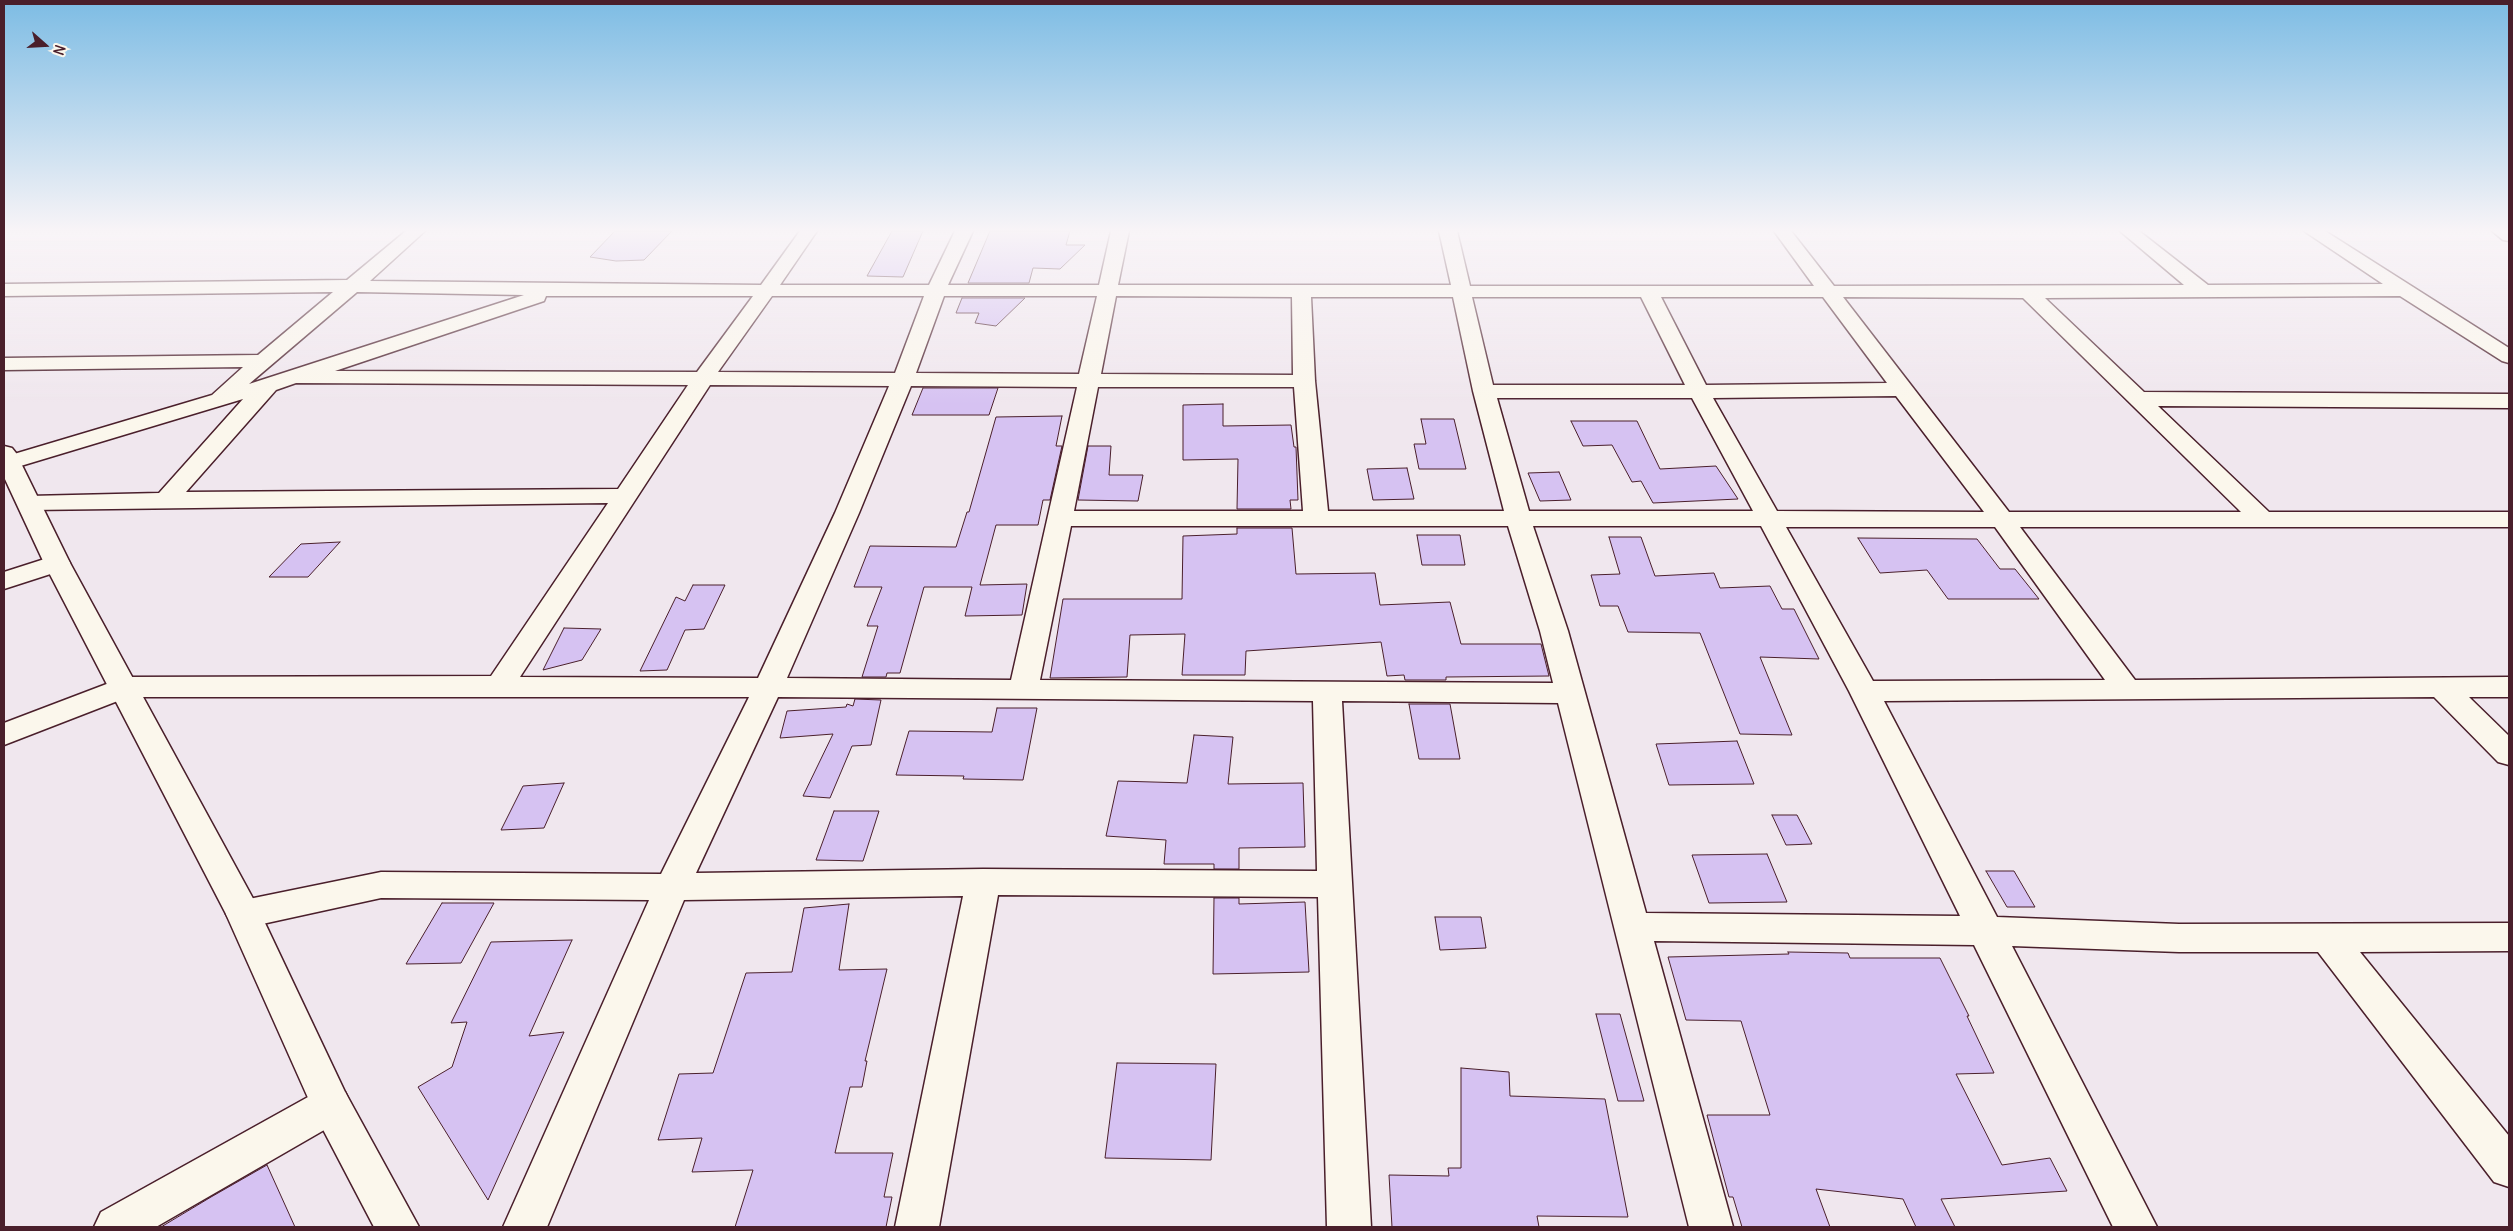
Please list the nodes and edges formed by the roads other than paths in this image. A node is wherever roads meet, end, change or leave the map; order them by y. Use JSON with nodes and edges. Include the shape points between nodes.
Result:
{"nodes":[{"id":1,"x":139,"y":288,"type":"edge"},
{"id":2,"x":348,"y":288,"type":"edge"},
{"id":3,"x":478,"y":288,"type":"edge"},
{"id":4,"x":1826,"y":288,"type":"edge"},
{"id":5,"x":2200,"y":288,"type":"edge"},
{"id":6,"x":4,"y":290,"type":"edge"},
{"id":7,"x":558,"y":290,"type":"junction"},
{"id":8,"x":766,"y":290,"type":"junction"},
{"id":9,"x":1106,"y":290,"type":"junction"},
{"id":10,"x":2405,"y":290,"type":"joint"},
{"id":11,"x":936,"y":291,"type":"junction"},
{"id":12,"x":1301,"y":291,"type":"junction"},
{"id":13,"x":1462,"y":291,"type":"junction"},
{"id":14,"x":1648,"y":291,"type":"junction"},
{"id":15,"x":1828,"y":291,"type":"junction"},
{"id":16,"x":2203,"y":291,"type":"junction"},
{"id":17,"x":2028,"y":292,"type":"junction"},
{"id":18,"x":2509,"y":356,"type":"edge"},
{"id":19,"x":260,"y":361,"type":"junction"},
{"id":20,"x":4,"y":364,"type":"edge"},
{"id":21,"x":295,"y":377,"type":"junction"},
{"id":22,"x":703,"y":379,"type":"junction"},
{"id":23,"x":903,"y":379,"type":"junction"},
{"id":24,"x":1088,"y":379,"type":"junction"},
{"id":25,"x":1304,"y":381,"type":"junction"},
{"id":26,"x":268,"y":385,"type":"junction"},
{"id":27,"x":1904,"y":389,"type":"junction"},
{"id":28,"x":1484,"y":391,"type":"junction"},
{"id":29,"x":1699,"y":392,"type":"junction"},
{"id":30,"x":218,"y":399,"type":"junction"},
{"id":31,"x":2138,"y":400,"type":"junction"},
{"id":32,"x":2509,"y":401,"type":"edge"},
{"id":33,"x":5,"y":460,"type":"edge"},
{"id":34,"x":626,"y":496,"type":"junction"},
{"id":35,"x":166,"y":500,"type":"junction"},
{"id":36,"x":29,"y":504,"type":"junction"},
{"id":37,"x":1768,"y":517,"type":"junction"},
{"id":38,"x":1061,"y":518,"type":"junction"},
{"id":39,"x":1316,"y":518,"type":"junction"},
{"id":40,"x":1518,"y":518,"type":"junction"},
{"id":41,"x":2002,"y":518,"type":"junction"},
{"id":42,"x":2263,"y":520,"type":"junction"},
{"id":43,"x":2505,"y":523,"type":"edge"},
{"id":44,"x":57,"y":563,"type":"junction"},
{"id":45,"x":4,"y":581,"type":"edge"},
{"id":46,"x":499,"y":686,"type":"junction"},
{"id":47,"x":125,"y":687,"type":"junction"},
{"id":48,"x":2441,"y":687,"type":"junction"},
{"id":49,"x":2509,"y":687,"type":"edge"},
{"id":50,"x":768,"y":688,"type":"junction"},
{"id":51,"x":1024,"y":689,"type":"junction"},
{"id":52,"x":1326,"y":691,"type":"junction"},
{"id":53,"x":1864,"y":691,"type":"junction"},
{"id":54,"x":2128,"y":691,"type":"junction"},
{"id":55,"x":1569,"y":692,"type":"junction"},
{"id":56,"x":4,"y":735,"type":"edge"},
{"id":57,"x":2509,"y":754,"type":"edge"},
{"id":58,"x":983,"y":882,"type":"junction"},
{"id":59,"x":1335,"y":884,"type":"junction"},
{"id":60,"x":672,"y":887,"type":"junction"},
{"id":61,"x":244,"y":914,"type":"junction"},
{"id":62,"x":1632,"y":927,"type":"junction"},
{"id":63,"x":1985,"y":931,"type":"junction"},
{"id":64,"x":2509,"y":937,"type":"edge"},
{"id":65,"x":2328,"y":938,"type":"junction"},
{"id":66,"x":331,"y":1105,"type":"junction"},
{"id":67,"x":2509,"y":1168,"type":"edge"},
{"id":68,"x":116,"y":1227,"type":"edge"},
{"id":69,"x":396,"y":1227,"type":"edge"},
{"id":70,"x":525,"y":1227,"type":"edge"},
{"id":71,"x":917,"y":1227,"type":"edge"},
{"id":72,"x":1350,"y":1227,"type":"edge"},
{"id":73,"x":1711,"y":1227,"type":"edge"},
{"id":74,"x":2136,"y":1227,"type":"edge"}],
"edges":[{"from":1,"to":6,"type":"street"},
{"from":2,"to":19,"type":"street"},
{"from":3,"to":7,"type":"street"},
{"from":4,"to":15,"type":"street"},
{"from":5,"to":16,"type":"street"},
{"from":7,"to":8,"type":"street"},
{"from":7,"to":21,"type":"street"},
{"from":8,"to":11,"type":"street"},
{"from":8,"to":22,"type":"street"},
{"from":9,"to":11,"type":"street"},
{"from":9,"to":12,"type":"street"},
{"from":9,"to":24,"type":"street"},
{"from":10,"to":16,"type":"street"},
{"from":10,"to":18,"type":"street"},
{"from":11,"to":23,"type":"street"},
{"from":12,"to":13,"type":"street"},
{"from":12,"to":25,"type":"street"},
{"from":13,"to":14,"type":"street"},
{"from":13,"to":28,"type":"street"},
{"from":14,"to":15,"type":"street"},
{"from":14,"to":29,"type":"street"},
{"from":15,"to":17,"type":"street"},
{"from":15,"to":27,"type":"street"},
{"from":16,"to":17,"type":"street"},
{"from":17,"to":31,"type":"street"},
{"from":19,"to":20,"type":"street"},
{"from":19,"to":30,"type":"street"},
{"from":21,"to":22,"type":"street"},
{"from":21,"to":26,"type":"street"},
{"from":22,"to":23,"type":"street"},
{"from":22,"to":34,"type":"street"},
{"from":23,"to":24,"type":"street"},
{"from":23,"to":50,"type":"street","via":[[847,514]]},
{"from":24,"to":25,"type":"street"},
{"from":24,"to":38,"type":"street"},
{"from":25,"to":39,"type":"street"},
{"from":26,"to":30,"type":"street"},
{"from":26,"to":35,"type":"street"},
{"from":27,"to":29,"type":"street"},
{"from":27,"to":41,"type":"street"},
{"from":28,"to":29,"type":"street"},
{"from":28,"to":40,"type":"street"},
{"from":29,"to":37,"type":"street"},
{"from":30,"to":33,"type":"street"},
{"from":31,"to":32,"type":"street"},
{"from":31,"to":42,"type":"street"},
{"from":33,"to":36,"type":"street"},
{"from":34,"to":35,"type":"street"},
{"from":34,"to":46,"type":"street"},
{"from":35,"to":36,"type":"street"},
{"from":36,"to":44,"type":"street"},
{"from":37,"to":40,"type":"street"},
{"from":37,"to":41,"type":"street"},
{"from":37,"to":53,"type":"street"},
{"from":38,"to":39,"type":"street"},
{"from":38,"to":51,"type":"street"},
{"from":39,"to":40,"type":"street"},
{"from":40,"to":55,"type":"street","via":[[1554,631]]},
{"from":41,"to":42,"type":"street"},
{"from":41,"to":54,"type":"street"},
{"from":42,"to":43,"type":"street"},
{"from":44,"to":45,"type":"street"},
{"from":44,"to":47,"type":"street"},
{"from":46,"to":47,"type":"street"},
{"from":46,"to":50,"type":"street"},
{"from":47,"to":56,"type":"street"},
{"from":47,"to":61,"type":"street"},
{"from":48,"to":49,"type":"street"},
{"from":48,"to":54,"type":"street"},
{"from":48,"to":57,"type":"street"},
{"from":50,"to":51,"type":"street"},
{"from":50,"to":60,"type":"street"},
{"from":51,"to":52,"type":"street"},
{"from":52,"to":55,"type":"street"},
{"from":52,"to":59,"type":"street"},
{"from":53,"to":54,"type":"street"},
{"from":53,"to":63,"type":"street"},
{"from":55,"to":62,"type":"street"},
{"from":58,"to":59,"type":"street"},
{"from":58,"to":60,"type":"street"},
{"from":58,"to":71,"type":"street"},
{"from":59,"to":72,"type":"street"},
{"from":60,"to":61,"type":"street","via":[[381,885]]},
{"from":60,"to":70,"type":"street"},
{"from":61,"to":66,"type":"street"},
{"from":62,"to":63,"type":"street"},
{"from":62,"to":73,"type":"street"},
{"from":63,"to":65,"type":"street","via":[[2179,938]]},
{"from":63,"to":74,"type":"street"},
{"from":64,"to":65,"type":"street"},
{"from":65,"to":67,"type":"street"},
{"from":66,"to":68,"type":"street"},
{"from":66,"to":69,"type":"street"}]}
